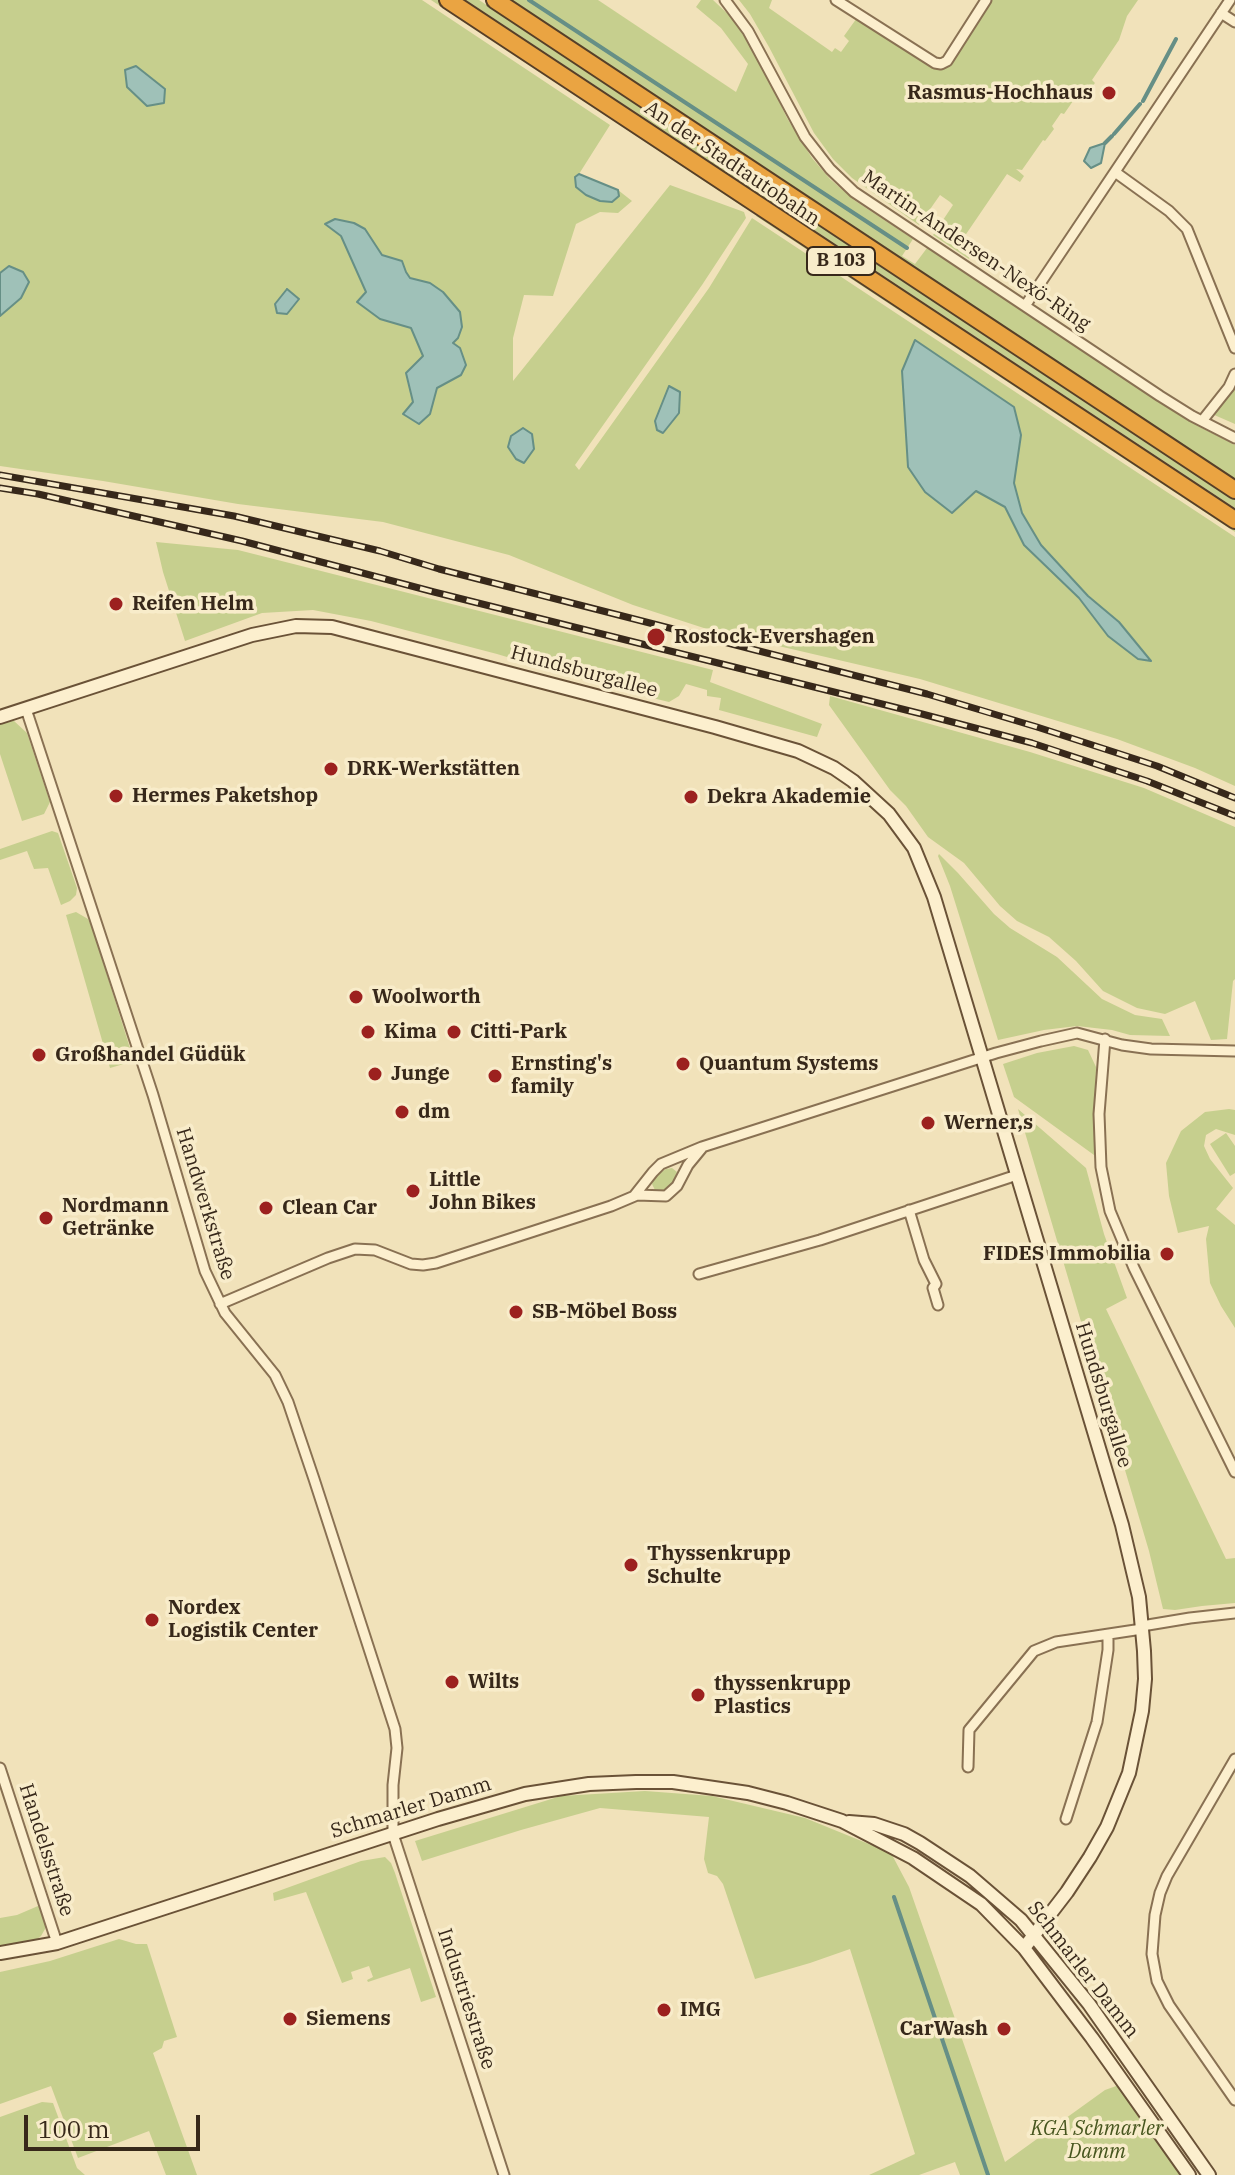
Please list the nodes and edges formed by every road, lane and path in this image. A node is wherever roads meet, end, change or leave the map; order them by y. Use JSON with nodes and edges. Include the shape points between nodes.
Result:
{"nodes":[{"id":1,"x":448,"y":0,"type":"edge"},
{"id":2,"x":495,"y":0,"type":"edge"},
{"id":3,"x":725,"y":0,"type":"edge"},
{"id":4,"x":836,"y":0,"type":"edge"},
{"id":5,"x":986,"y":0,"type":"edge"},
{"id":6,"x":1230,"y":0,"type":"edge"},
{"id":7,"x":1221,"y":13,"type":"junction"},
{"id":8,"x":1235,"y":22,"type":"edge"},
{"id":9,"x":1115,"y":172,"type":"junction"},
{"id":10,"x":1025,"y":306,"type":"junction"},
{"id":11,"x":1235,"y":348,"type":"edge"},
{"id":12,"x":1235,"y":374,"type":"edge"},
{"id":13,"x":1202,"y":421,"type":"junction"},
{"id":14,"x":1235,"y":438,"type":"edge"},
{"id":15,"x":1235,"y":490,"type":"edge"},
{"id":16,"x":1235,"y":520,"type":"edge"},
{"id":17,"x":26,"y":709,"type":"junction"},
{"id":18,"x":0,"y":717,"type":"edge"},
{"id":19,"x":1105,"y":1039,"type":"junction"},
{"id":20,"x":1235,"y":1051,"type":"edge"},
{"id":21,"x":981,"y":1058,"type":"junction"},
{"id":22,"x":702,"y":1147,"type":"junction"},
{"id":23,"x":1017,"y":1175,"type":"junction"},
{"id":24,"x":634,"y":1196,"type":"junction"},
{"id":25,"x":909,"y":1210,"type":"junction"},
{"id":26,"x":699,"y":1274,"type":"dead end"},
{"id":27,"x":220,"y":1304,"type":"junction"},
{"id":28,"x":938,"y":1305,"type":"dead end"},
{"id":29,"x":1235,"y":1472,"type":"edge"},
{"id":30,"x":1235,"y":1613,"type":"edge"},
{"id":31,"x":1142,"y":1628,"type":"junction"},
{"id":32,"x":1108,"y":1635,"type":"junction"},
{"id":33,"x":1235,"y":1759,"type":"edge"},
{"id":34,"x":968,"y":1767,"type":"dead end"},
{"id":35,"x":0,"y":1768,"type":"edge"},
{"id":36,"x":1066,"y":1819,"type":"dead end"},
{"id":37,"x":842,"y":1821,"type":"junction"},
{"id":38,"x":393,"y":1834,"type":"junction"},
{"id":39,"x":1035,"y":1935,"type":"junction"},
{"id":40,"x":57,"y":1943,"type":"junction"},
{"id":41,"x":1024,"y":1948,"type":"junction"},
{"id":42,"x":0,"y":1953,"type":"edge"},
{"id":43,"x":1235,"y":2100,"type":"edge"},
{"id":44,"x":504,"y":2175,"type":"edge"},
{"id":45,"x":1189,"y":2175,"type":"edge"},
{"id":46,"x":1209,"y":2175,"type":"edge"}],
"edges":[{"from":1,"to":16,"type":"highway","name":"An der Stadtautobahn","number":"B 103"},
{"from":2,"to":15,"type":"highway","name":"An der Stadtautobahn","number":"B 103"},
{"from":3,"to":10,"type":"street","name":"Martin-Andersen-Nexö-Ring","via":[[748,31],[805,137],[830,169],[867,202]]},
{"from":4,"to":5,"type":"street","via":[[941,64]]},
{"from":6,"to":7,"type":"street"},
{"from":7,"to":8,"type":"street"},
{"from":7,"to":9,"type":"street"},
{"from":9,"to":10,"type":"street"},
{"from":9,"to":11,"type":"street","via":[[1187,229]]},
{"from":10,"to":13,"type":"street","name":"Martin-Andersen-Nexö-Ring"},
{"from":12,"to":13,"type":"street"},
{"from":13,"to":14,"type":"street","name":"Martin-Andersen-Nexö-Ring"},
{"from":17,"to":18,"type":"street","name":"Hundsburgallee"},
{"from":17,"to":21,"type":"street","name":"Hundsburgallee","via":[[252,635],[318,626],[798,751],[834,768],[870,795],[914,848],[934,897]]},
{"from":17,"to":27,"type":"street","name":"Handwerkstraße","via":[[149,1083],[194,1240]]},
{"from":19,"to":20,"type":"street","via":[[1151,1049]]},
{"from":19,"to":21,"type":"street","via":[[1077,1033]]},
{"from":19,"to":29,"type":"street","via":[[1099,1114],[1110,1211]]},
{"from":21,"to":22,"type":"street"},
{"from":21,"to":23,"type":"street","name":"Hundsburgallee"},
{"from":22,"to":24,"type":"street","via":[[661,1164]]},
{"from":22,"to":24,"type":"street","via":[[670,1194]]},
{"from":23,"to":25,"type":"street"},
{"from":23,"to":31,"type":"street","name":"Hundsburgallee","via":[[1122,1525]]},
{"from":24,"to":27,"type":"street","via":[[436,1263],[411,1264],[375,1250],[355,1249]]},
{"from":25,"to":26,"type":"street"},
{"from":25,"to":28,"type":"street","via":[[936,1284]]},
{"from":27,"to":38,"type":"street","name":"Handwerkstraße","via":[[275,1375],[314,1479],[395,1729]]},
{"from":30,"to":31,"type":"street"},
{"from":31,"to":32,"type":"street"},
{"from":31,"to":39,"type":"street","name":"Hundsburgallee","via":[[1142,1711],[1120,1799],[1090,1857]]},
{"from":32,"to":34,"type":"street","via":[[1056,1642],[1034,1651],[969,1730]]},
{"from":32,"to":36,"type":"street","via":[[1097,1722]]},
{"from":33,"to":43,"type":"street","via":[[1167,1876],[1155,1915],[1152,1954],[1169,2005]]},
{"from":35,"to":40,"type":"street","name":"Handelsstraße"},
{"from":37,"to":38,"type":"street","name":"Schmarler Damm","via":[[748,1793],[636,1782],[525,1794]]},
{"from":37,"to":39,"type":"street","name":"Schmarler Damm","via":[[874,1824],[920,1843],[970,1876]]},
{"from":37,"to":41,"type":"street","name":"Schmarler Damm","via":[[964,1892]]},
{"from":38,"to":40,"type":"street","name":"Schmarler Damm"},
{"from":38,"to":44,"type":"street","name":"Industriestraße"},
{"from":39,"to":41,"type":"street","name":"Hundsburgallee"},
{"from":39,"to":46,"type":"street","name":"Schmarler Damm"},
{"from":40,"to":42,"type":"street","name":"Schmarler Damm"},
{"from":41,"to":45,"type":"street","name":"Schmarler Damm"}]}
